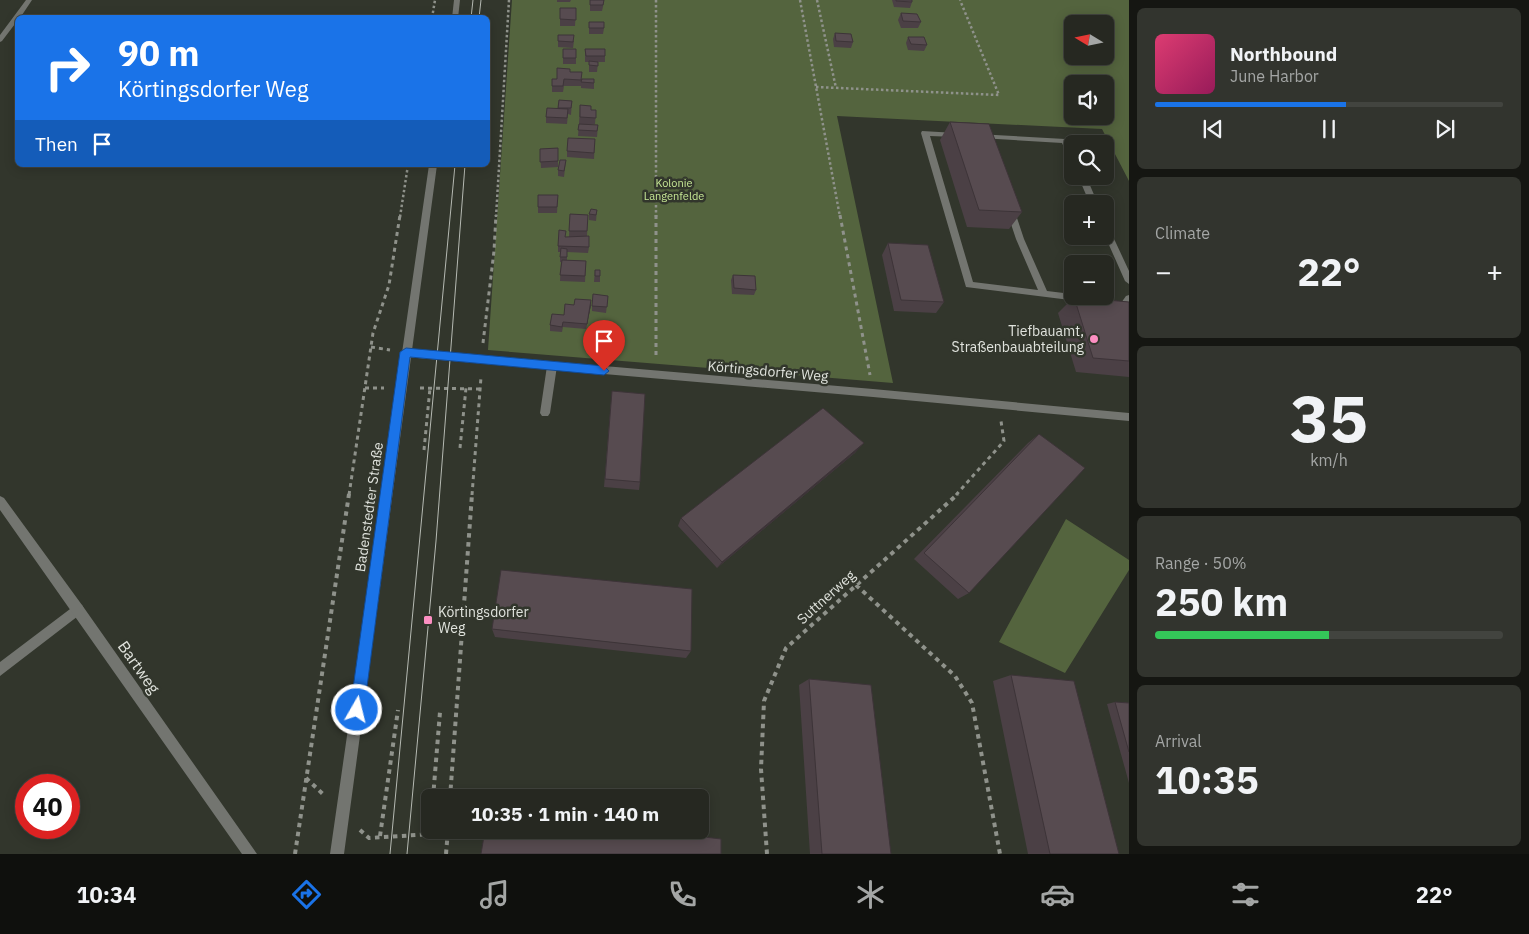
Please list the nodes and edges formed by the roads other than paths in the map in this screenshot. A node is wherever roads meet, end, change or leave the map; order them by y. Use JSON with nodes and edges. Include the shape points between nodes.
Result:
{"nodes":[{"id":1,"x":29,"y":0,"type":"edge"},
{"id":2,"x":457,"y":0,"type":"edge"},
{"id":3,"x":18,"y":15,"type":"edge"},
{"id":4,"x":455,"y":15,"type":"edge"},
{"id":5,"x":15,"y":19,"type":"edge"},
{"id":6,"x":0,"y":40,"type":"edge"},
{"id":7,"x":986,"y":136,"type":"junction"},
{"id":8,"x":1064,"y":140,"type":"edge"},
{"id":9,"x":989,"y":146,"type":"edge"},
{"id":10,"x":433,"y":167,"type":"edge"},
{"id":11,"x":1007,"y":202,"type":"edge"},
{"id":12,"x":1113,"y":245,"type":"edge"},
{"id":13,"x":1129,"y":281,"type":"edge"},
{"id":14,"x":1044,"y":294,"type":"junction"},
{"id":15,"x":1064,"y":296,"type":"edge"},
{"id":16,"x":1123,"y":301,"type":"edge"},
{"id":17,"x":1129,"y":314,"type":"edge"},
{"id":18,"x":406,"y":352,"type":"junction"},
{"id":19,"x":552,"y":366,"type":"junction"},
{"id":20,"x":545,"y":413,"type":"dead end"},
{"id":21,"x":1129,"y":417,"type":"edge"},
{"id":22,"x":0,"y":501,"type":"edge"},
{"id":23,"x":78,"y":609,"type":"junction"},
{"id":24,"x":0,"y":670,"type":"edge"},
{"id":25,"x":250,"y":854,"type":"edge"},
{"id":26,"x":337,"y":854,"type":"edge"}],
"edges":[{"from":1,"to":3,"type":"street"},
{"from":2,"to":4,"type":"street"},
{"from":5,"to":6,"type":"street"},
{"from":7,"to":8,"type":"street"},
{"from":7,"to":9,"type":"street"},
{"from":7,"to":14,"type":"street","via":[[925,133],[969,286]]},
{"from":10,"to":18,"type":"street","name":"Badenstedter Straße"},
{"from":11,"to":14,"type":"street"},
{"from":12,"to":13,"type":"street"},
{"from":14,"to":15,"type":"street"},
{"from":16,"to":17,"type":"street"},
{"from":18,"to":19,"type":"street","name":"Körtingsdorfer Weg"},
{"from":18,"to":26,"type":"street","name":"Badenstedter Straße"},
{"from":19,"to":20,"type":"street"},
{"from":19,"to":21,"type":"street","name":"Körtingsdorfer Weg"},
{"from":22,"to":23,"type":"street","name":"Bartweg"},
{"from":23,"to":24,"type":"street"},
{"from":23,"to":25,"type":"street","name":"Bartweg"}]}
